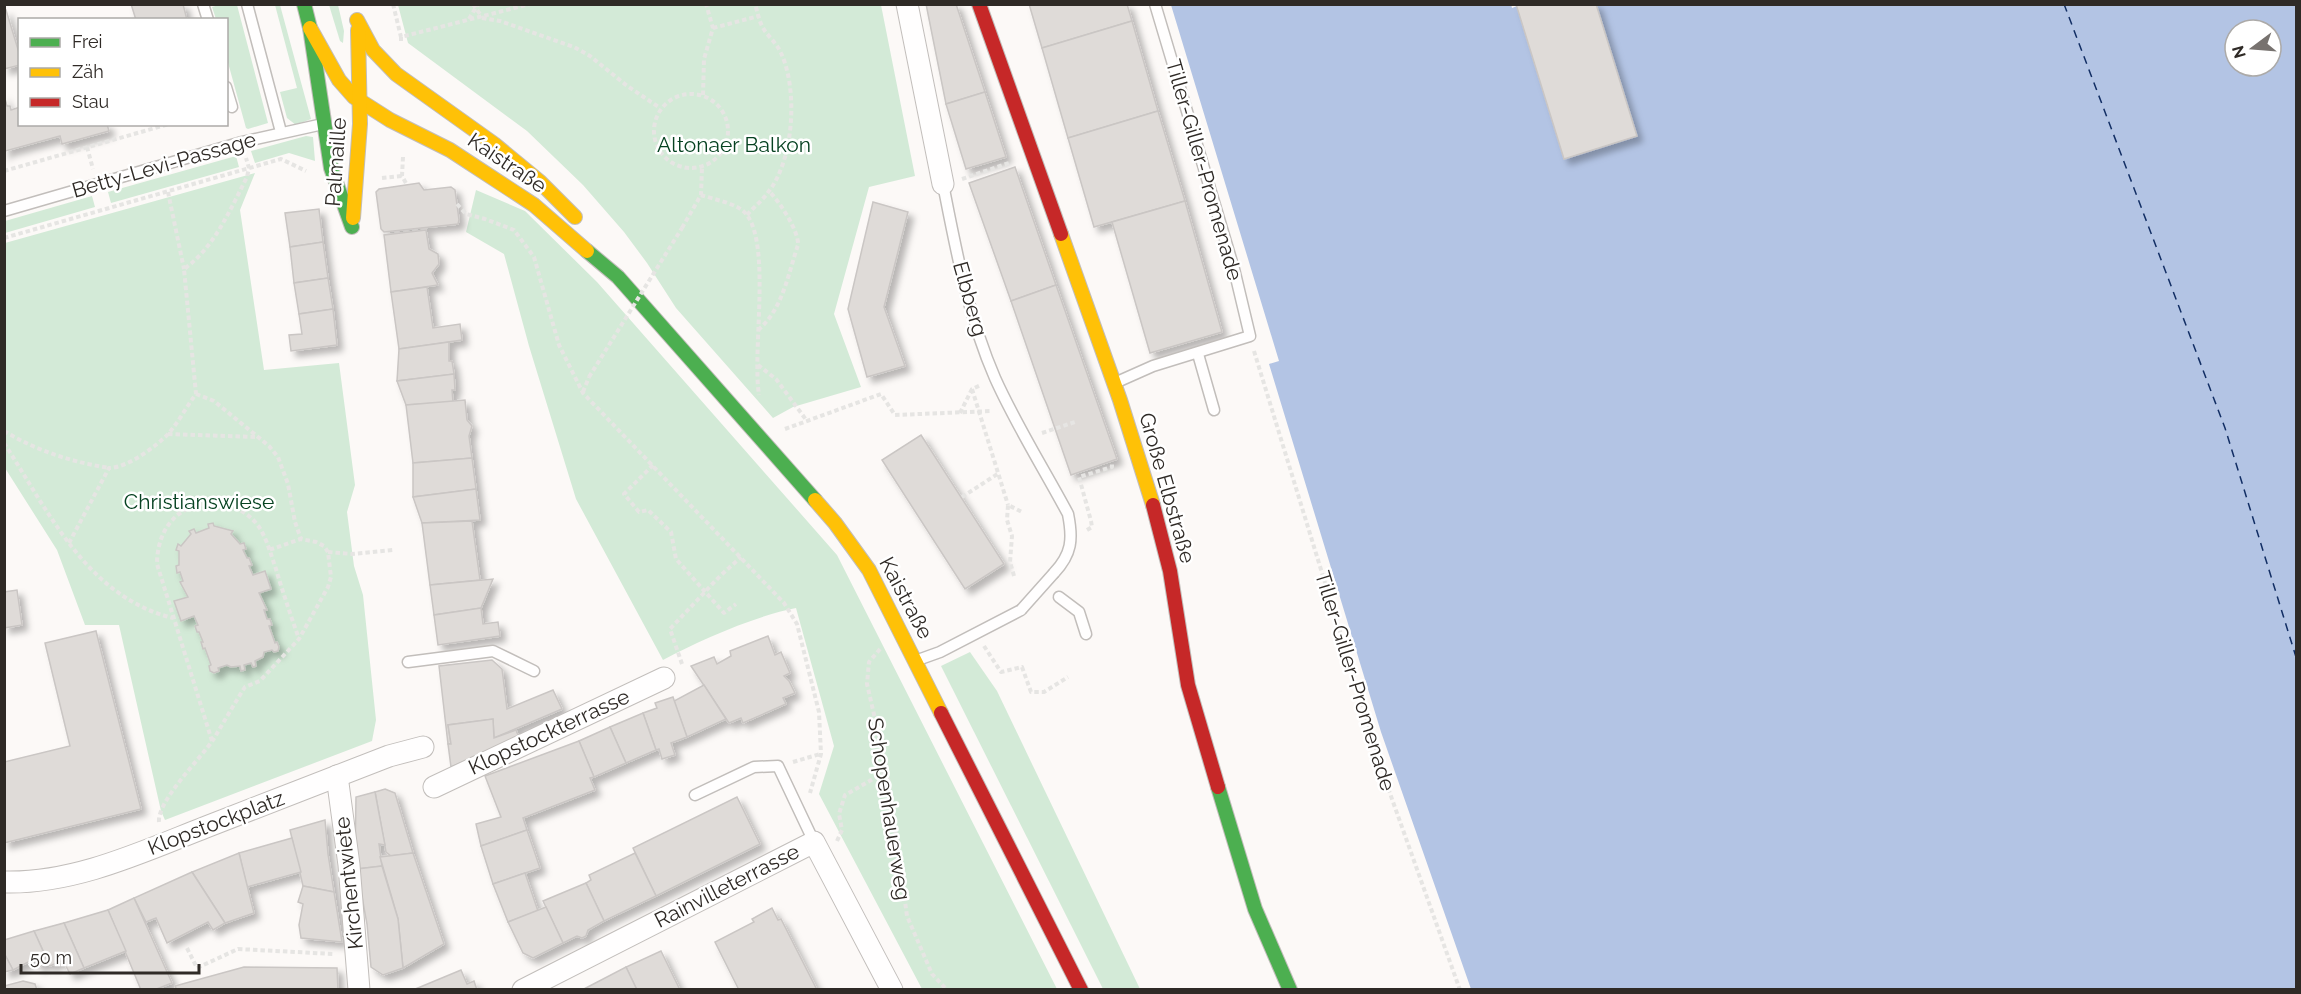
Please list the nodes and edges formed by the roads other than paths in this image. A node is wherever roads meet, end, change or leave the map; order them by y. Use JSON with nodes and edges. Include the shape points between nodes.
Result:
{"nodes":[{"id":1,"x":247,"y":4,"type":"edge"},
{"id":2,"x":304,"y":4,"type":"edge"},
{"id":3,"x":356,"y":4,"type":"edge"},
{"id":4,"x":907,"y":4,"type":"edge"},
{"id":5,"x":979,"y":4,"type":"edge"},
{"id":6,"x":1155,"y":4,"type":"edge"},
{"id":7,"x":357,"y":20,"type":"junction"},
{"id":8,"x":310,"y":28,"type":"junction"},
{"id":9,"x":362,"y":69,"type":"junction"},
{"id":10,"x":396,"y":74,"type":"junction"},
{"id":11,"x":339,"y":80,"type":"junction"},
{"id":12,"x":228,"y":94,"type":"edge"},
{"id":13,"x":361,"y":101,"type":"junction"},
{"id":14,"x":232,"y":107,"type":"dead end"},
{"id":15,"x":324,"y":124,"type":"junction"},
{"id":16,"x":277,"y":133,"type":"junction"},
{"id":17,"x":949,"y":183,"type":"joint"},
{"id":18,"x":4,"y":211,"type":"edge"},
{"id":19,"x":618,"y":277,"type":"junction"},
{"id":20,"x":1198,"y":354,"type":"junction"},
{"id":21,"x":1114,"y":384,"type":"junction"},
{"id":22,"x":1214,"y":410,"type":"dead end"},
{"id":23,"x":1059,"y":597,"type":"dead end"},
{"id":24,"x":1086,"y":634,"type":"dead end"},
{"id":25,"x":915,"y":661,"type":"junction"},
{"id":26,"x":408,"y":662,"type":"dead end"},
{"id":27,"x":534,"y":670,"type":"dead end"},
{"id":28,"x":664,"y":678,"type":"road end"},
{"id":29,"x":423,"y":747,"type":"dead end"},
{"id":30,"x":337,"y":776,"type":"junction"},
{"id":31,"x":434,"y":787,"type":"dead end"},
{"id":32,"x":695,"y":795,"type":"dead end"},
{"id":33,"x":814,"y":842,"type":"junction"},
{"id":34,"x":4,"y":882,"type":"edge"},
{"id":35,"x":359,"y":990,"type":"edge"},
{"id":36,"x":523,"y":990,"type":"edge"},
{"id":37,"x":892,"y":990,"type":"edge"},
{"id":38,"x":1081,"y":990,"type":"edge"},
{"id":39,"x":1290,"y":990,"type":"edge"}],
"edges":[{"from":1,"to":16,"type":"lane"},
{"from":2,"to":8,"type":"street","name":"Palmaille"},
{"from":3,"to":7,"type":"street","name":"Palmaille"},
{"from":4,"to":17,"type":"street","name":"Elbberg"},
{"from":5,"to":21,"type":"street","name":"Große Elbstraße"},
{"from":6,"to":20,"type":"lane","name":"Tiller-Giller-Promenade","via":[[1234,269],[1250,336]]},
{"from":7,"to":9,"type":"street","name":"Palmaille"},
{"from":7,"to":10,"type":"street","name":"Kaistraße","via":[[373,51]]},
{"from":8,"to":11,"type":"street","name":"Palmaille"},
{"from":8,"to":15,"type":"street","name":"Palmaille"},
{"from":9,"to":10,"type":"street","name":"Kaistraße"},
{"from":9,"to":11,"type":"street"},
{"from":9,"to":13,"type":"street","name":"Palmaille"},
{"from":10,"to":19,"type":"street","name":"Kaistraße","via":[[475,129],[540,182],[580,223]]},
{"from":11,"to":13,"type":"street","name":"Palmaille"},
{"from":11,"to":15,"type":"street","name":"Palmaille","via":[[328,96]]},
{"from":12,"to":14,"type":"lane"},
{"from":13,"to":15,"type":"street","name":"Palmaille","via":[[352,227],[331,168]]},
{"from":13,"to":19,"type":"street","name":"Kaistraße","via":[[450,150],[534,205]]},
{"from":15,"to":16,"type":"lane","name":"Betty-Levi-Passage"},
{"from":16,"to":18,"type":"lane","name":"Betty-Levi-Passage"},
{"from":17,"to":25,"type":"lane","name":"Elbberg","bridge":true,"via":[[963,280],[979,335],[996,378],[1068,514],[1072,532],[1065,562],[1021,610]]},
{"from":19,"to":25,"type":"street","name":"Kaistraße","via":[[853,546]]},
{"from":20,"to":21,"type":"lane","via":[[1153,366]]},
{"from":20,"to":22,"type":"lane"},
{"from":21,"to":39,"type":"street","name":"Große Elbstraße","via":[[1166,552],[1192,699],[1255,909]]},
{"from":23,"to":24,"type":"lane","via":[[1079,612]]},
{"from":25,"to":38,"type":"street","name":"Kaistraße"},
{"from":26,"to":27,"type":"lane","via":[[493,651]]},
{"from":28,"to":31,"type":"street","name":"Klopstockterrasse"},
{"from":29,"to":30,"type":"street","name":"Klopstockplatz"},
{"from":30,"to":34,"type":"street","name":"Klopstockplatz","via":[[84,871],[31,883]]},
{"from":30,"to":35,"type":"street","name":"Kirchentwiete"},
{"from":32,"to":33,"type":"lane","via":[[754,767],[778,766]]},
{"from":33,"to":36,"type":"street","name":"Rainvilleterrasse"},
{"from":33,"to":37,"type":"street","name":"Rainvilleterrasse"}]}
